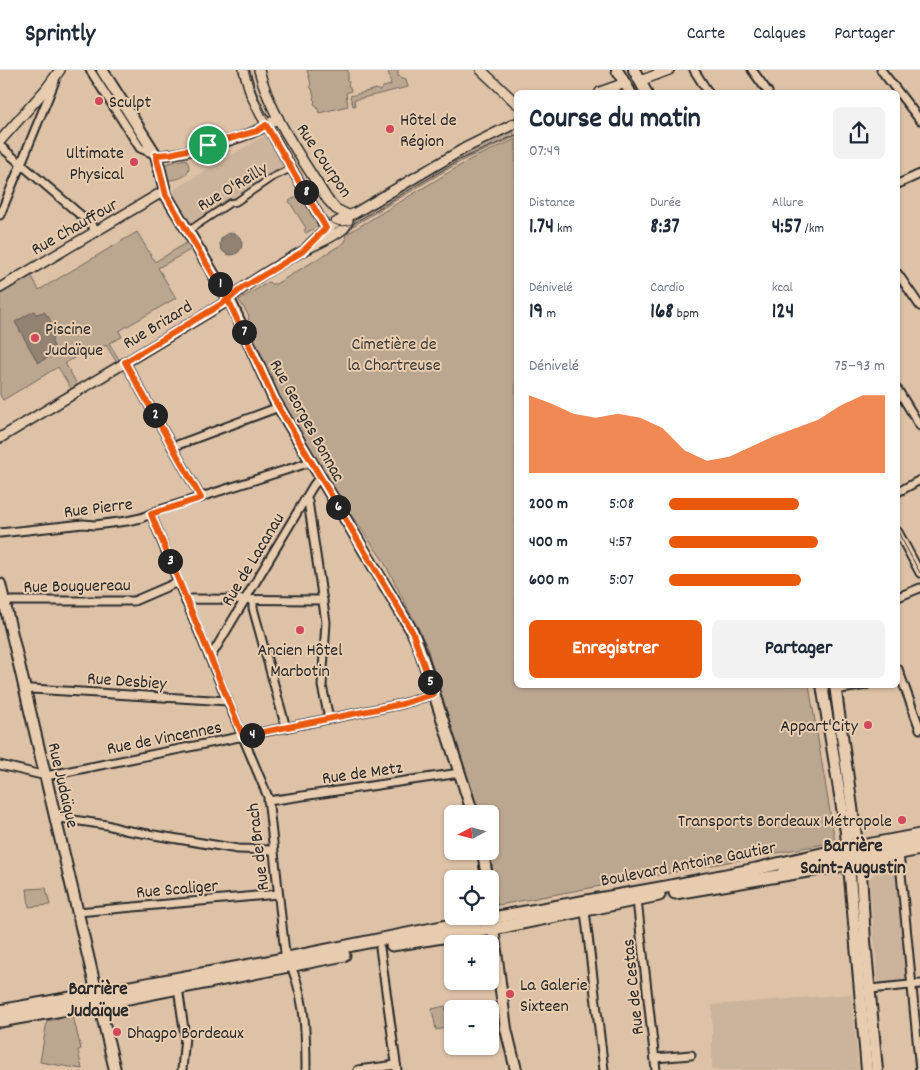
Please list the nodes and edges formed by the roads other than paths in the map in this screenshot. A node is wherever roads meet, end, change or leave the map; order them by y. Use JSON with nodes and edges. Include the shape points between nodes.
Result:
{"nodes":[{"id":1,"x":90,"y":70,"type":"edge"},
{"id":2,"x":102,"y":70,"type":"edge"},
{"id":3,"x":244,"y":70,"type":"edge"},
{"id":4,"x":259,"y":70,"type":"edge"},
{"id":5,"x":481,"y":70,"type":"edge"},
{"id":6,"x":618,"y":70,"type":"edge"},
{"id":7,"x":634,"y":70,"type":"edge"},
{"id":8,"x":669,"y":70,"type":"edge"},
{"id":9,"x":694,"y":70,"type":"edge"},
{"id":10,"x":752,"y":70,"type":"edge"},
{"id":11,"x":881,"y":70,"type":"edge"},
{"id":12,"x":60,"y":71,"type":"edge"},
{"id":13,"x":640,"y":81,"type":"junction"},
{"id":14,"x":627,"y":88,"type":"edge"},
{"id":15,"x":614,"y":90,"type":"edge"},
{"id":16,"x":645,"y":90,"type":"edge"},
{"id":17,"x":707,"y":90,"type":"edge"},
{"id":18,"x":767,"y":90,"type":"edge"},
{"id":19,"x":897,"y":90,"type":"edge"},
{"id":20,"x":900,"y":94,"type":"edge"},
{"id":21,"x":514,"y":101,"type":"edge"},
{"id":22,"x":33,"y":103,"type":"junction"},
{"id":23,"x":42,"y":112,"type":"junction"},
{"id":24,"x":278,"y":118,"type":"junction"},
{"id":25,"x":920,"y":120,"type":"edge"},
{"id":26,"x":514,"y":124,"type":"edge"},
{"id":27,"x":266,"y":125,"type":"junction"},
{"id":28,"x":0,"y":141,"type":"edge"},
{"id":29,"x":0,"y":146,"type":"edge"},
{"id":30,"x":156,"y":155,"type":"junction"},
{"id":31,"x":21,"y":164,"type":"junction"},
{"id":32,"x":292,"y":168,"type":"junction"},
{"id":33,"x":920,"y":174,"type":"edge"},
{"id":34,"x":900,"y":183,"type":"edge"},
{"id":35,"x":164,"y":191,"type":"junction"},
{"id":36,"x":0,"y":215,"type":"edge"},
{"id":37,"x":348,"y":215,"type":"junction"},
{"id":38,"x":326,"y":228,"type":"junction"},
{"id":39,"x":188,"y":231,"type":"junction"},
{"id":40,"x":96,"y":232,"type":"junction"},
{"id":41,"x":338,"y":233,"type":"junction"},
{"id":42,"x":302,"y":252,"type":"junction"},
{"id":43,"x":900,"y":277,"type":"edge"},
{"id":44,"x":0,"y":288,"type":"edge"},
{"id":45,"x":228,"y":300,"type":"junction"},
{"id":46,"x":920,"y":306,"type":"edge"},
{"id":47,"x":125,"y":362,"type":"junction"},
{"id":48,"x":900,"y":393,"type":"edge"},
{"id":49,"x":278,"y":407,"type":"junction"},
{"id":50,"x":920,"y":426,"type":"edge"},
{"id":51,"x":0,"y":438,"type":"edge"},
{"id":52,"x":172,"y":447,"type":"junction"},
{"id":53,"x":311,"y":462,"type":"junction"},
{"id":54,"x":320,"y":476,"type":"junction"},
{"id":55,"x":920,"y":480,"type":"edge"},
{"id":56,"x":900,"y":491,"type":"edge"},
{"id":57,"x":201,"y":498,"type":"junction"},
{"id":58,"x":305,"y":499,"type":"junction"},
{"id":59,"x":151,"y":514,"type":"junction"},
{"id":60,"x":0,"y":533,"type":"edge"},
{"id":61,"x":900,"y":536,"type":"edge"},
{"id":62,"x":920,"y":572,"type":"edge"},
{"id":63,"x":178,"y":582,"type":"junction"},
{"id":64,"x":0,"y":584,"type":"edge"},
{"id":65,"x":920,"y":588,"type":"edge"},
{"id":66,"x":900,"y":596,"type":"edge"},
{"id":67,"x":249,"y":600,"type":"junction"},
{"id":68,"x":323,"y":600,"type":"junction"},
{"id":69,"x":4,"y":602,"type":"junction"},
{"id":70,"x":186,"y":602,"type":"junction"},
{"id":71,"x":210,"y":658,"type":"junction"},
{"id":72,"x":900,"y":679,"type":"edge"},
{"id":73,"x":822,"y":688,"type":"edge"},
{"id":74,"x":835,"y":688,"type":"edge"},
{"id":75,"x":25,"y":690,"type":"junction"},
{"id":76,"x":434,"y":694,"type":"junction"},
{"id":77,"x":228,"y":701,"type":"junction"},
{"id":78,"x":329,"y":718,"type":"junction"},
{"id":79,"x":286,"y":728,"type":"junction"},
{"id":80,"x":920,"y":729,"type":"edge"},
{"id":81,"x":243,"y":736,"type":"junction"},
{"id":82,"x":0,"y":766,"type":"edge"},
{"id":83,"x":460,"y":772,"type":"junction"},
{"id":84,"x":46,"y":776,"type":"junction"},
{"id":85,"x":268,"y":801,"type":"junction"},
{"id":86,"x":470,"y":805,"type":"edge"},
{"id":87,"x":56,"y":819,"type":"junction"},
{"id":88,"x":920,"y":835,"type":"edge"},
{"id":89,"x":920,"y":839,"type":"edge"},
{"id":90,"x":920,"y":849,"type":"edge"},
{"id":91,"x":273,"y":850,"type":"junction"},
{"id":92,"x":899,"y":853,"type":"junction"},
{"id":93,"x":853,"y":855,"type":"junction"},
{"id":94,"x":756,"y":869,"type":"junction"},
{"id":95,"x":765,"y":878,"type":"junction"},
{"id":96,"x":278,"y":894,"type":"junction"},
{"id":97,"x":637,"y":900,"type":"junction"},
{"id":98,"x":585,"y":911,"type":"junction"},
{"id":99,"x":78,"y":912,"type":"junction"},
{"id":100,"x":499,"y":922,"type":"edge"},
{"id":101,"x":499,"y":922,"type":"edge"},
{"id":102,"x":482,"y":925,"type":"edge"},
{"id":103,"x":483,"y":925,"type":"edge"},
{"id":104,"x":492,"y":925,"type":"edge"},
{"id":105,"x":380,"y":948,"type":"junction"},
{"id":106,"x":290,"y":962,"type":"junction"},
{"id":107,"x":916,"y":985,"type":"edge"},
{"id":108,"x":178,"y":988,"type":"junction"},
{"id":109,"x":870,"y":989,"type":"junction"},
{"id":110,"x":97,"y":992,"type":"junction"},
{"id":111,"x":99,"y":1004,"type":"junction"},
{"id":112,"x":0,"y":1011,"type":"edge"},
{"id":113,"x":0,"y":1021,"type":"edge"},
{"id":114,"x":691,"y":1055,"type":"dead end"},
{"id":115,"x":655,"y":1058,"type":"junction"},
{"id":116,"x":397,"y":1068,"type":"edge"},
{"id":117,"x":115,"y":1070,"type":"edge"},
{"id":118,"x":182,"y":1070,"type":"edge"},
{"id":119,"x":306,"y":1070,"type":"edge"},
{"id":120,"x":358,"y":1070,"type":"edge"},
{"id":121,"x":516,"y":1070,"type":"edge"},
{"id":122,"x":604,"y":1070,"type":"edge"},
{"id":123,"x":656,"y":1070,"type":"edge"},
{"id":124,"x":867,"y":1070,"type":"edge"},
{"id":125,"x":877,"y":1070,"type":"edge"},
{"id":126,"x":920,"y":1070,"type":"edge"}],
"edges":[{"from":1,"to":30,"type":"street","via":[[136,143]]},
{"from":2,"to":30,"type":"main road","name":"Rue Georges Bonnac"},
{"from":3,"to":27,"type":"street","name":"Rue Courpon"},
{"from":4,"to":24,"type":"street","name":"Rue Courpon"},
{"from":5,"to":21,"type":"street"},
{"from":6,"to":14,"type":"main road"},
{"from":7,"to":13,"type":"main road"},
{"from":8,"to":13,"type":"street"},
{"from":9,"to":17,"type":"street"},
{"from":10,"to":18,"type":"street"},
{"from":11,"to":19,"type":"street"},
{"from":12,"to":22,"type":"street"},
{"from":12,"to":23,"type":"street"},
{"from":13,"to":16,"type":"main road"},
{"from":14,"to":15,"type":"street"},
{"from":20,"to":25,"type":"street"},
{"from":22,"to":23,"type":"street"},
{"from":22,"to":28,"type":"street"},
{"from":23,"to":31,"type":"street"},
{"from":24,"to":27,"type":"street"},
{"from":24,"to":37,"type":"street","name":"Rue Courpon","via":[[329,202]]},
{"from":26,"to":37,"type":"street"},
{"from":27,"to":30,"type":"street","via":[[257,131],[210,145]]},
{"from":27,"to":32,"type":"street","name":"Rue Courpon"},
{"from":29,"to":31,"type":"street"},
{"from":30,"to":35,"type":"main road","name":"Rue Georges Bonnac"},
{"from":31,"to":36,"type":"street"},
{"from":31,"to":40,"type":"street","via":[[91,224]]},
{"from":32,"to":38,"type":"street","name":"Rue Courpon"},
{"from":32,"to":39,"type":"street","name":"Rue O'Reilly"},
{"from":33,"to":34,"type":"street"},
{"from":35,"to":39,"type":"main road","name":"Rue Georges Bonnac"},
{"from":35,"to":40,"type":"street","name":"Rue Chauffour"},
{"from":37,"to":38,"type":"street"},
{"from":37,"to":41,"type":"street","via":[[347,224]]},
{"from":38,"to":41,"type":"street"},
{"from":38,"to":42,"type":"street"},
{"from":39,"to":45,"type":"main road","name":"Rue Georges Bonnac"},
{"from":40,"to":44,"type":"street","name":"Rue Chauffour"},
{"from":41,"to":42,"type":"street"},
{"from":42,"to":45,"type":"street","name":"Rue Brizard","via":[[248,284]]},
{"from":43,"to":46,"type":"street"},
{"from":45,"to":47,"type":"street","name":"Rue Brizard"},
{"from":45,"to":49,"type":"main road","name":"Rue Georges Bonnac"},
{"from":47,"to":51,"type":"street","name":"Rue Brizard"},
{"from":47,"to":52,"type":"street"},
{"from":48,"to":50,"type":"street"},
{"from":49,"to":52,"type":"street"},
{"from":49,"to":53,"type":"main road","name":"Rue Georges Bonnac"},
{"from":52,"to":57,"type":"street"},
{"from":53,"to":54,"type":"main road","name":"Rue Georges Bonnac"},
{"from":53,"to":57,"type":"street","name":"Rue Pierre"},
{"from":54,"to":58,"type":"street","name":"Rue de Lacanau"},
{"from":54,"to":76,"type":"main road","name":"Rue Georges Bonnac","via":[[406,620],[419,647]]},
{"from":55,"to":56,"type":"street"},
{"from":57,"to":59,"type":"street","name":"Rue Pierre"},
{"from":58,"to":67,"type":"street","name":"Rue de Lacanau"},
{"from":58,"to":68,"type":"street","via":[[308,501]]},
{"from":59,"to":60,"type":"street","name":"Rue Pierre","via":[[127,521]]},
{"from":59,"to":63,"type":"street","name":"Rue de Brach"},
{"from":61,"to":62,"type":"street"},
{"from":63,"to":69,"type":"street","name":"Rue Bouguereau","via":[[134,601]]},
{"from":63,"to":70,"type":"street","name":"Rue de Brach"},
{"from":64,"to":69,"type":"main road","name":"Rue Judaïque"},
{"from":65,"to":66,"type":"street"},
{"from":67,"to":68,"type":"street"},
{"from":67,"to":70,"type":"street","via":[[192,599]]},
{"from":67,"to":71,"type":"street","name":"Rue de Lacanau"},
{"from":67,"to":79,"type":"street"},
{"from":68,"to":78,"type":"street","via":[[326,622],[322,686]]},
{"from":69,"to":75,"type":"main road","name":"Rue Judaïque"},
{"from":70,"to":71,"type":"street","name":"Rue de Brach"},
{"from":71,"to":77,"type":"street","name":"Rue de Brach"},
{"from":72,"to":80,"type":"street"},
{"from":73,"to":93,"type":"main road"},
{"from":74,"to":93,"type":"main road"},
{"from":75,"to":77,"type":"street","name":"Rue Desbiey"},
{"from":75,"to":84,"type":"main road","name":"Rue Judaïque"},
{"from":76,"to":78,"type":"street","name":"Rue de Vincennes","via":[[402,704]]},
{"from":76,"to":83,"type":"main road","name":"Rue Georges Bonnac"},
{"from":77,"to":81,"type":"street","name":"Rue de Brach"},
{"from":78,"to":79,"type":"street","name":"Rue de Vincennes"},
{"from":79,"to":81,"type":"street","name":"Rue de Vincennes"},
{"from":81,"to":84,"type":"street","name":"Rue de Vincennes"},
{"from":81,"to":85,"type":"street","name":"Rue de Brach"},
{"from":82,"to":84,"type":"street"},
{"from":83,"to":85,"type":"street","name":"Rue de Metz"},
{"from":83,"to":86,"type":"main road","name":"Rue Georges Bonnac"},
{"from":84,"to":87,"type":"main road","name":"Rue Judaïque"},
{"from":85,"to":91,"type":"street","name":"Rue de Brach"},
{"from":87,"to":91,"type":"street","via":[[238,849]]},
{"from":87,"to":99,"type":"main road","name":"Rue Judaïque"},
{"from":88,"to":93,"type":"main road","name":"Boulevard Antoine Gautier"},
{"from":89,"to":93,"type":"main road"},
{"from":90,"to":92,"type":"main road","name":"Boulevard Antoine Gautier"},
{"from":91,"to":96,"type":"street","name":"Rue de Brach"},
{"from":92,"to":93,"type":"main road","name":"Boulevard Antoine Gautier"},
{"from":92,"to":107,"type":"street"},
{"from":93,"to":94,"type":"main road","name":"Boulevard Antoine Gautier"},
{"from":93,"to":95,"type":"main road","name":"Boulevard Antoine Gautier"},
{"from":93,"to":109,"type":"main road"},
{"from":93,"to":124,"type":"main road"},
{"from":94,"to":95,"type":"street"},
{"from":94,"to":100,"type":"main road","name":"Boulevard Antoine Gautier"},
{"from":95,"to":97,"type":"main road","name":"Boulevard Antoine Gautier"},
{"from":96,"to":99,"type":"street","name":"Rue Scaliger"},
{"from":96,"to":106,"type":"street","name":"Rue de Brach","via":[[285,953]]},
{"from":97,"to":98,"type":"main road","name":"Boulevard Antoine Gautier"},
{"from":97,"to":115,"type":"street","name":"Rue de Cestas"},
{"from":98,"to":101,"type":"main road","name":"Boulevard Antoine Gautier"},
{"from":98,"to":122,"type":"street"},
{"from":99,"to":110,"type":"main road","name":"Rue Judaïque"},
{"from":102,"to":106,"type":"main road"},
{"from":103,"to":105,"type":"main road"},
{"from":104,"to":121,"type":"main road","via":[[506,1029]]},
{"from":105,"to":106,"type":"main road"},
{"from":105,"to":116,"type":"street"},
{"from":106,"to":108,"type":"main road"},
{"from":106,"to":110,"type":"main road"},
{"from":106,"to":119,"type":"street","name":"Rue de Brach","via":[[305,1018]]},
{"from":107,"to":109,"type":"street"},
{"from":107,"to":126,"type":"street"},
{"from":108,"to":111,"type":"main road"},
{"from":108,"to":118,"type":"street","via":[[184,1036]]},
{"from":109,"to":125,"type":"main road"},
{"from":110,"to":111,"type":"main road","name":"Rue Judaïque"},
{"from":110,"to":112,"type":"main road"},
{"from":111,"to":113,"type":"main road"},
{"from":111,"to":117,"type":"main road","name":"Rue Judaïque"},
{"from":114,"to":115,"type":"street"},
{"from":115,"to":123,"type":"street","name":"Rue de Cestas"},
{"from":116,"to":120,"type":"street"}]}
